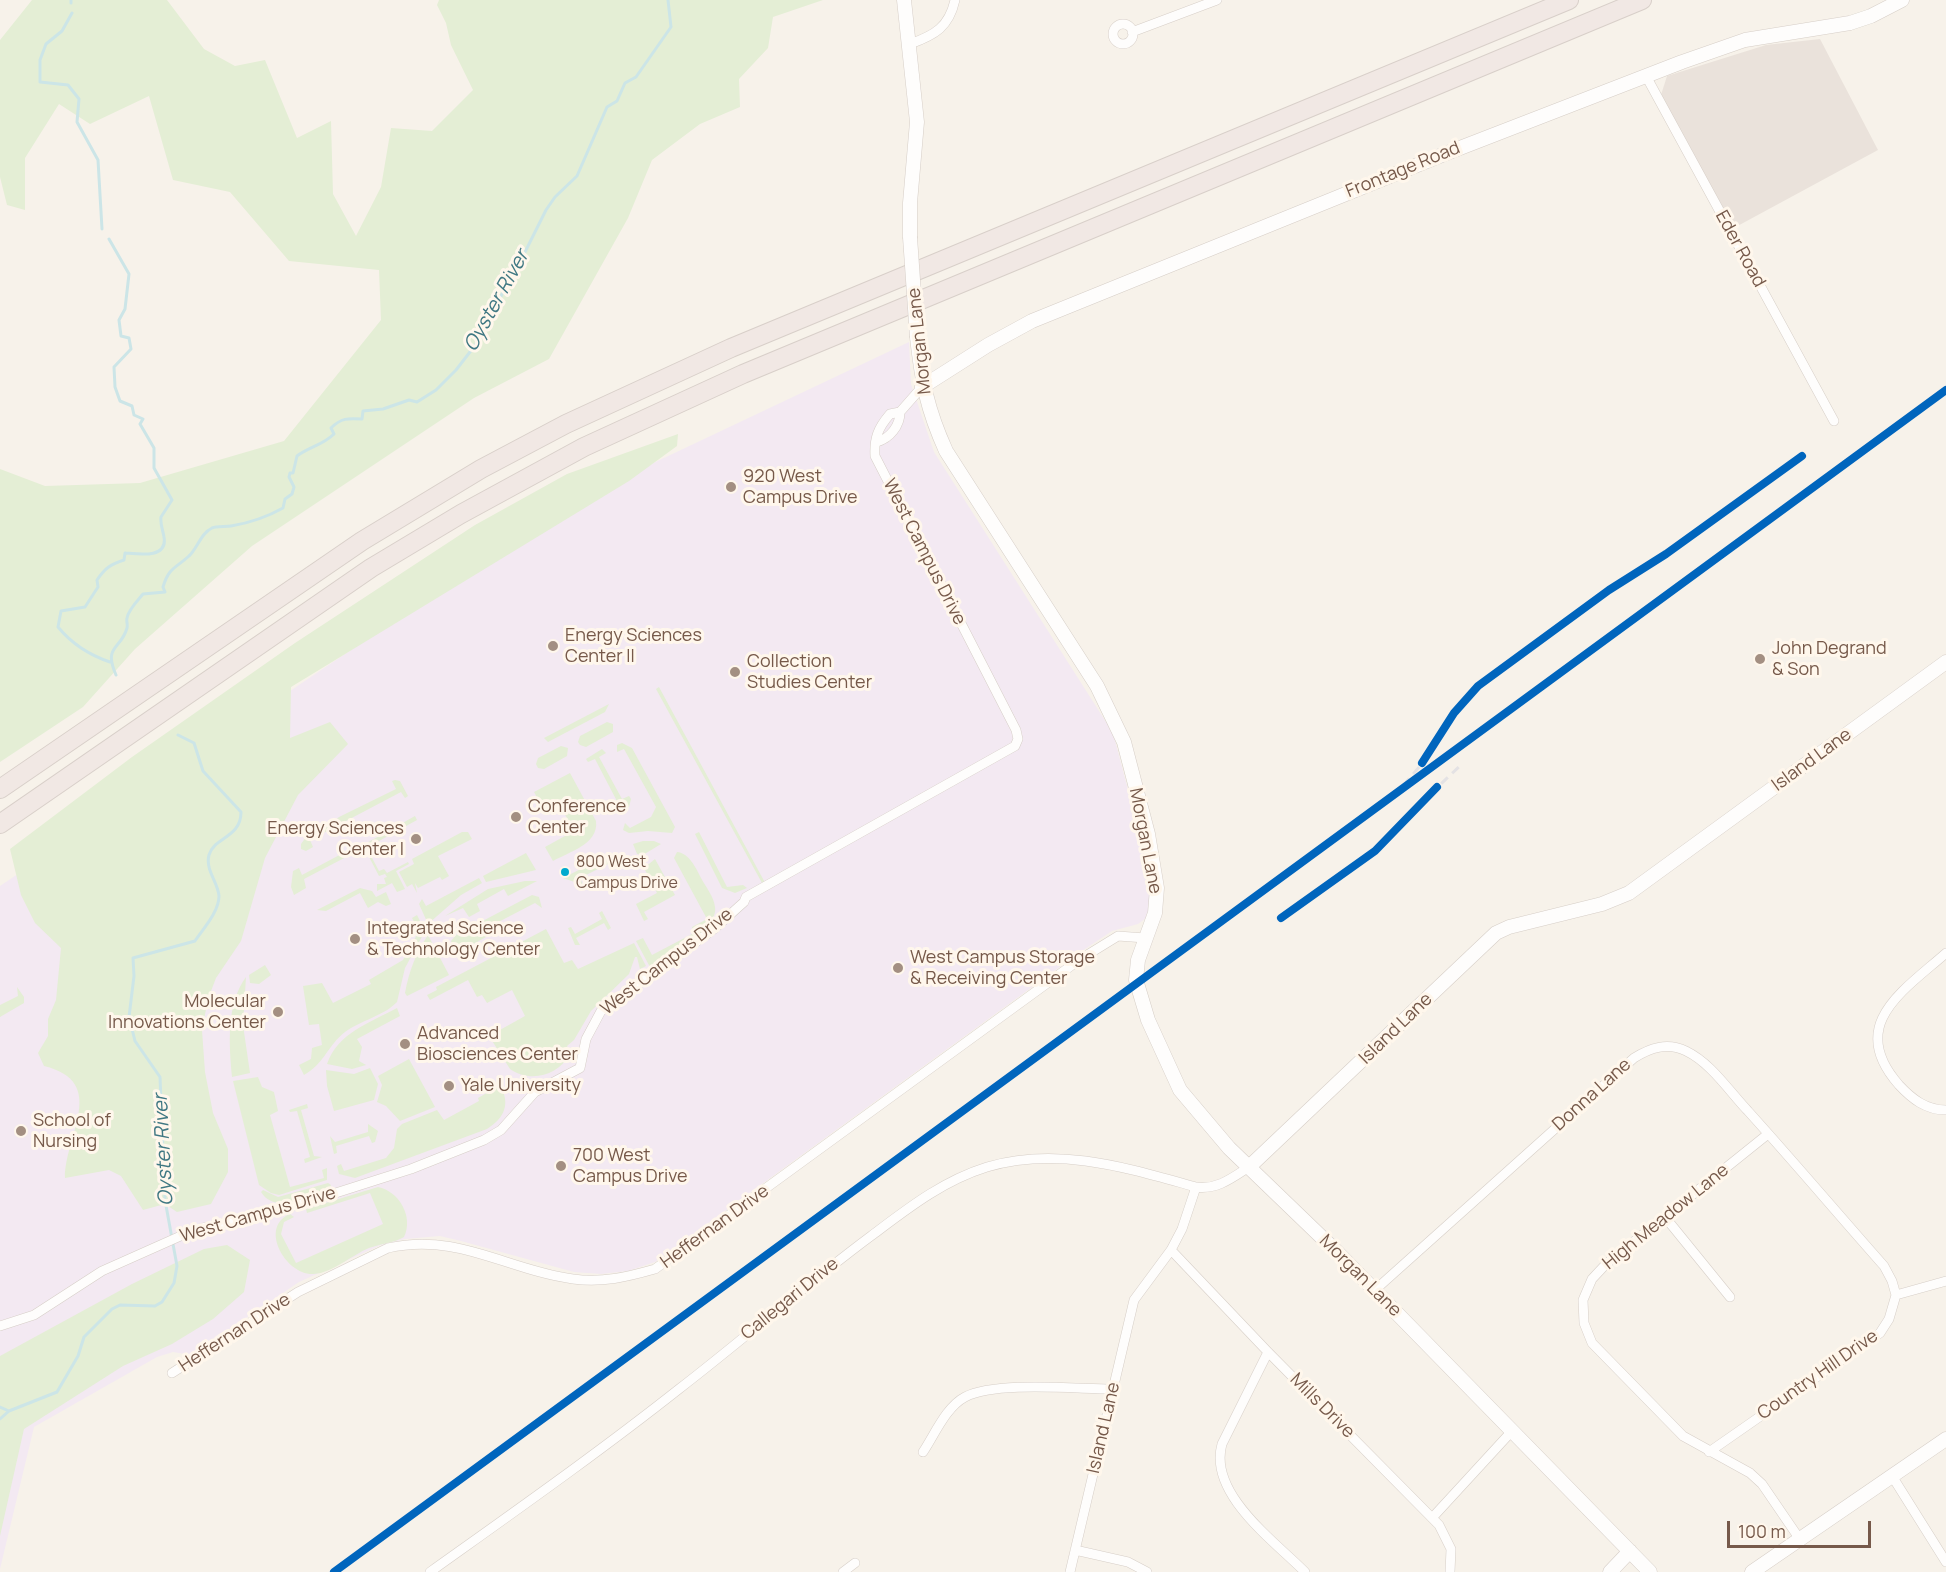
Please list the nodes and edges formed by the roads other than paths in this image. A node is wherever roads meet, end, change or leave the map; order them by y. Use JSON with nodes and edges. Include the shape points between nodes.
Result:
{"nodes":[{"id":1,"x":904,"y":0,"type":"edge"},
{"id":2,"x":955,"y":0,"type":"edge"},
{"id":3,"x":1217,"y":0,"type":"edge"},
{"id":4,"x":1569,"y":0,"type":"edge"},
{"id":5,"x":1642,"y":0,"type":"edge"},
{"id":6,"x":1902,"y":0,"type":"edge"},
{"id":7,"x":1132,"y":32,"type":"dead end"},
{"id":8,"x":910,"y":44,"type":"junction"},
{"id":9,"x":1646,"y":76,"type":"junction"},
{"id":10,"x":922,"y":387,"type":"junction"},
{"id":11,"x":1834,"y":421,"type":"dead end"},
{"id":12,"x":1946,"y":662,"type":"edge"},
{"id":13,"x":0,"y":789,"type":"edge"},
{"id":14,"x":0,"y":824,"type":"edge"},
{"id":15,"x":1146,"y":938,"type":"junction"},
{"id":16,"x":1946,"y":953,"type":"edge"},
{"id":17,"x":1946,"y":1110,"type":"edge"},
{"id":18,"x":1768,"y":1134,"type":"junction"},
{"id":19,"x":1249,"y":1167,"type":"junction"},
{"id":20,"x":1196,"y":1187,"type":"junction"},
{"id":21,"x":1665,"y":1216,"type":"junction"},
{"id":22,"x":1171,"y":1250,"type":"junction"},
{"id":23,"x":1946,"y":1281,"type":"edge"},
{"id":24,"x":1375,"y":1290,"type":"junction"},
{"id":25,"x":1896,"y":1295,"type":"junction"},
{"id":26,"x":1730,"y":1297,"type":"dead end"},
{"id":27,"x":0,"y":1326,"type":"edge"},
{"id":28,"x":1268,"y":1352,"type":"junction"},
{"id":29,"x":172,"y":1374,"type":"dead end"},
{"id":30,"x":1112,"y":1389,"type":"junction"},
{"id":31,"x":1512,"y":1431,"type":"junction"},
{"id":32,"x":1946,"y":1439,"type":"edge"},
{"id":33,"x":923,"y":1452,"type":"dead end"},
{"id":34,"x":1709,"y":1452,"type":"junction"},
{"id":35,"x":1892,"y":1476,"type":"junction"},
{"id":36,"x":1432,"y":1518,"type":"junction"},
{"id":37,"x":1801,"y":1540,"type":"junction"},
{"id":38,"x":1075,"y":1550,"type":"junction"},
{"id":39,"x":1630,"y":1551,"type":"junction"},
{"id":40,"x":1946,"y":1562,"type":"edge"},
{"id":41,"x":855,"y":1563,"type":"dead end"},
{"id":42,"x":430,"y":1572,"type":"edge"},
{"id":43,"x":843,"y":1572,"type":"edge"},
{"id":44,"x":1070,"y":1572,"type":"edge"},
{"id":45,"x":1147,"y":1572,"type":"edge"},
{"id":46,"x":1305,"y":1572,"type":"edge"},
{"id":47,"x":1450,"y":1572,"type":"edge"},
{"id":48,"x":1610,"y":1572,"type":"edge"},
{"id":49,"x":1650,"y":1572,"type":"edge"},
{"id":50,"x":1752,"y":1572,"type":"edge"}],
"edges":[{"from":1,"to":8,"type":"street","name":"Morgan Lane"},
{"from":2,"to":8,"type":"street","via":[[940,31]]},
{"from":3,"to":7,"type":"street"},
{"from":4,"to":13,"type":"highway","via":[[710,357],[566,424],[481,469],[362,541]]},
{"from":5,"to":14,"type":"highway","via":[[743,374],[594,442],[471,508],[371,568]]},
{"from":6,"to":9,"type":"street","name":"Frontage Road","via":[[1871,16],[1745,40]]},
{"from":8,"to":10,"type":"street","name":"Morgan Lane","bridge":true,"via":[[917,122],[909,203],[910,237]]},
{"from":9,"to":10,"type":"street","name":"Frontage Road","via":[[1032,321]]},
{"from":9,"to":11,"type":"street","name":"Eder Road"},
{"from":10,"to":15,"type":"street","name":"Morgan Lane","via":[[929,415],[946,451],[1116,722],[1148,834],[1156,880],[1157,902]]},
{"from":10,"to":27,"type":"street","name":"West Campus Drive","via":[[900,412],[890,414],[879,426],[875,432],[875,456],[1016,730],[1015,746],[746,897],[714,929],[601,1011],[586,1039],[580,1068],[535,1092],[492,1136],[401,1172],[298,1205],[185,1234],[102,1271],[37,1314]]},
{"from":12,"to":19,"type":"street","name":"Island Lane","via":[[1629,893],[1496,933]]},
{"from":15,"to":19,"type":"street","name":"Morgan Lane","via":[[1135,971],[1136,980],[1165,1063],[1192,1107]]},
{"from":15,"to":29,"type":"street","name":"Heffernan Drive","via":[[1118,936],[1094,950],[655,1269],[627,1278],[573,1279],[459,1247],[404,1244],[298,1292]]},
{"from":16,"to":17,"type":"street","via":[[1888,1005],[1881,1018],[1879,1036],[1884,1064],[1899,1085],[1924,1105]]},
{"from":18,"to":21,"type":"street","name":"High Meadow Lane"},
{"from":18,"to":24,"type":"street","name":"Donna Lane","via":[[1697,1058],[1674,1047],[1645,1051]]},
{"from":18,"to":25,"type":"street","name":"Donna Lane","via":[[1884,1266]]},
{"from":19,"to":20,"type":"street","name":"Island Lane","via":[[1220,1185]]},
{"from":19,"to":24,"type":"street","name":"Morgan Lane"},
{"from":20,"to":22,"type":"street","name":"Island Lane"},
{"from":20,"to":42,"type":"street","name":"Callegari Drive","via":[[1074,1158],[1020,1161],[959,1178],[928,1194],[843,1257],[679,1389]]},
{"from":21,"to":26,"type":"street"},
{"from":21,"to":34,"type":"street","name":"High Meadow Lane","via":[[1592,1279],[1583,1300],[1584,1323],[1592,1343],[1683,1436]]},
{"from":22,"to":28,"type":"street","name":"Mills Drive"},
{"from":22,"to":30,"type":"street","name":"Island Lane","via":[[1134,1300]]},
{"from":23,"to":25,"type":"street"},
{"from":24,"to":31,"type":"street","name":"Morgan Lane"},
{"from":25,"to":34,"type":"street","name":"Country Hill Drive","via":[[1880,1333]]},
{"from":28,"to":36,"type":"street","name":"Mills Drive"},
{"from":28,"to":46,"type":"street","via":[[1222,1444],[1221,1474],[1232,1496]]},
{"from":30,"to":33,"type":"street","via":[[993,1389],[965,1397],[951,1409]]},
{"from":30,"to":38,"type":"street","name":"Island Lane"},
{"from":31,"to":36,"type":"street"},
{"from":31,"to":39,"type":"street","name":"Morgan Lane"},
{"from":32,"to":35,"type":"street"},
{"from":34,"to":37,"type":"street","name":"High Meadow Lane","via":[[1756,1479]]},
{"from":35,"to":37,"type":"street"},
{"from":35,"to":40,"type":"street"},
{"from":36,"to":47,"type":"street","name":"Mills Drive","via":[[1448,1539]]},
{"from":37,"to":50,"type":"street"},
{"from":38,"to":44,"type":"street","name":"Island Lane"},
{"from":38,"to":45,"type":"street","via":[[1128,1562]]},
{"from":39,"to":48,"type":"street"},
{"from":39,"to":49,"type":"street","name":"Morgan Lane"},
{"from":41,"to":43,"type":"street"}]}
